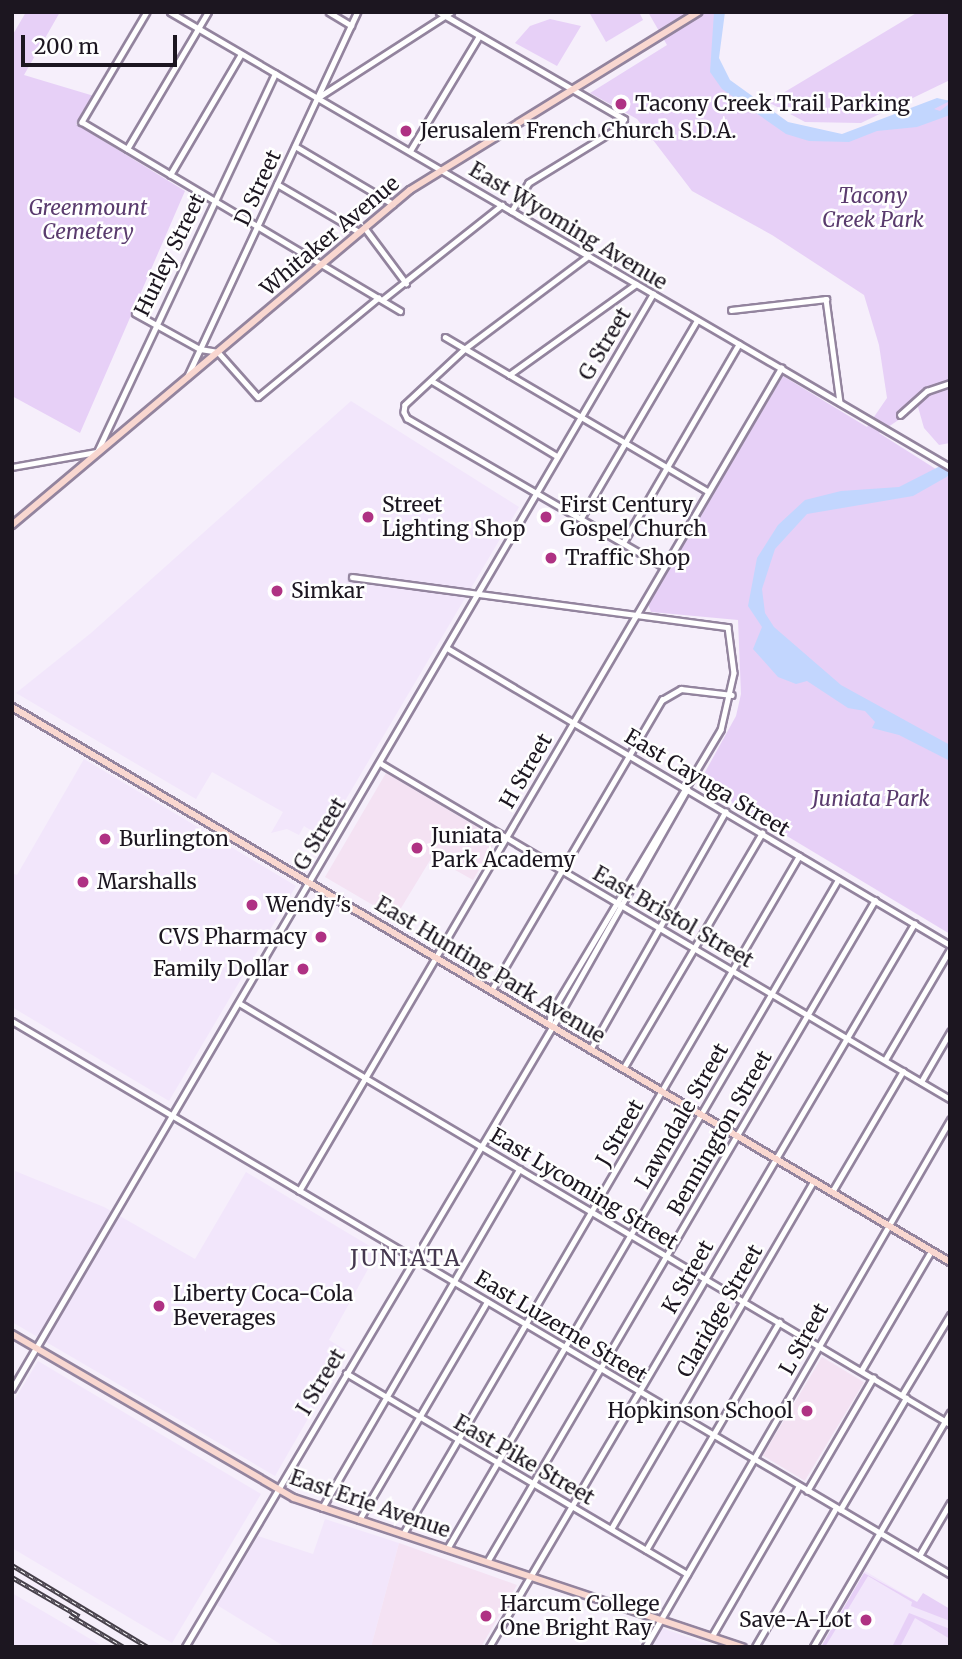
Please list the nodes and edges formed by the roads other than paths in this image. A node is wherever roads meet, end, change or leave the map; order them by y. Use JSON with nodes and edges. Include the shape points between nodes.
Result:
{"nodes":[{"id":1,"x":147,"y":12,"type":"edge"},
{"id":2,"x":170,"y":12,"type":"edge"},
{"id":3,"x":208,"y":12,"type":"edge"},
{"id":4,"x":329,"y":12,"type":"edge"},
{"id":5,"x":357,"y":12,"type":"edge"},
{"id":6,"x":439,"y":12,"type":"edge"},
{"id":7,"x":451,"y":12,"type":"edge"},
{"id":8,"x":698,"y":12,"type":"edge"},
{"id":9,"x":444,"y":16,"type":"junction"},
{"id":10,"x":351,"y":25,"type":"junction"},
{"id":11,"x":198,"y":28,"type":"junction"},
{"id":12,"x":479,"y":36,"type":"junction"},
{"id":13,"x":242,"y":54,"type":"junction"},
{"id":14,"x":275,"y":74,"type":"junction"},
{"id":15,"x":575,"y":89,"type":"junction"},
{"id":16,"x":318,"y":98,"type":"junction"},
{"id":17,"x":295,"y":146,"type":"junction"},
{"id":18,"x":127,"y":149,"type":"junction"},
{"id":19,"x":410,"y":151,"type":"junction"},
{"id":20,"x":443,"y":170,"type":"junction"},
{"id":21,"x":170,"y":175,"type":"junction"},
{"id":22,"x":277,"y":184,"type":"junction"},
{"id":23,"x":214,"y":201,"type":"junction"},
{"id":24,"x":393,"y":204,"type":"junction"},
{"id":25,"x":502,"y":205,"type":"junction"},
{"id":26,"x":512,"y":211,"type":"junction"},
{"id":27,"x":258,"y":226,"type":"junction"},
{"id":28,"x":363,"y":231,"type":"junction"},
{"id":29,"x":589,"y":256,"type":"junction"},
{"id":30,"x":321,"y":264,"type":"junction"},
{"id":31,"x":406,"y":283,"type":"junction"},
{"id":32,"x":636,"y":284,"type":"junction"},
{"id":33,"x":653,"y":294,"type":"junction"},
{"id":34,"x":380,"y":299,"type":"junction"},
{"id":35,"x":732,"y":310,"type":"dead end"},
{"id":36,"x":400,"y":311,"type":"dead end"},
{"id":37,"x":135,"y":313,"type":"dead end"},
{"id":38,"x":697,"y":320,"type":"junction"},
{"id":39,"x":154,"y":324,"type":"junction"},
{"id":40,"x":445,"y":337,"type":"dead end"},
{"id":41,"x":739,"y":344,"type":"junction"},
{"id":42,"x":200,"y":349,"type":"junction"},
{"id":43,"x":465,"y":349,"type":"junction"},
{"id":44,"x":218,"y":352,"type":"junction"},
{"id":45,"x":780,"y":368,"type":"junction"},
{"id":46,"x":509,"y":375,"type":"junction"},
{"id":47,"x":187,"y":377,"type":"junction"},
{"id":48,"x":432,"y":381,"type":"junction"},
{"id":49,"x":950,"y":383,"type":"edge"},
{"id":50,"x":840,"y":402,"type":"junction"},
{"id":51,"x":900,"y":415,"type":"dead end"},
{"id":52,"x":580,"y":416,"type":"junction"},
{"id":53,"x":626,"y":442,"type":"junction"},
{"id":54,"x":97,"y":452,"type":"junction"},
{"id":55,"x":558,"y":456,"type":"junction"},
{"id":56,"x":12,"y":467,"type":"edge"},
{"id":57,"x":667,"y":467,"type":"junction"},
{"id":58,"x":950,"y":467,"type":"edge"},
{"id":59,"x":708,"y":491,"type":"junction"},
{"id":60,"x":536,"y":493,"type":"junction"},
{"id":61,"x":581,"y":518,"type":"junction"},
{"id":62,"x":12,"y":525,"type":"edge"},
{"id":63,"x":622,"y":543,"type":"junction"},
{"id":64,"x":664,"y":567,"type":"junction"},
{"id":65,"x":352,"y":577,"type":"dead end"},
{"id":66,"x":477,"y":594,"type":"junction"},
{"id":67,"x":636,"y":615,"type":"junction"},
{"id":68,"x":447,"y":648,"type":"junction"},
{"id":69,"x":732,"y":695,"type":"junction"},
{"id":70,"x":12,"y":707,"type":"edge"},
{"id":71,"x":573,"y":722,"type":"junction"},
{"id":72,"x":630,"y":755,"type":"junction"},
{"id":73,"x":380,"y":762,"type":"junction"},
{"id":74,"x":687,"y":789,"type":"junction"},
{"id":75,"x":725,"y":812,"type":"junction"},
{"id":76,"x":762,"y":833,"type":"junction"},
{"id":77,"x":506,"y":837,"type":"junction"},
{"id":78,"x":799,"y":856,"type":"junction"},
{"id":79,"x":562,"y":870,"type":"junction"},
{"id":80,"x":838,"y":880,"type":"junction"},
{"id":81,"x":309,"y":883,"type":"junction"},
{"id":82,"x":875,"y":900,"type":"junction"},
{"id":83,"x":617,"y":902,"type":"junction"},
{"id":84,"x":623,"y":905,"type":"junction"},
{"id":85,"x":914,"y":924,"type":"junction"},
{"id":86,"x":659,"y":926,"type":"junction"},
{"id":87,"x":694,"y":947,"type":"junction"},
{"id":88,"x":950,"y":947,"type":"edge"},
{"id":89,"x":435,"y":958,"type":"junction"},
{"id":90,"x":733,"y":971,"type":"junction"},
{"id":91,"x":491,"y":991,"type":"junction"},
{"id":92,"x":772,"y":993,"type":"junction"},
{"id":93,"x":239,"y":1003,"type":"junction"},
{"id":94,"x":808,"y":1015,"type":"junction"},
{"id":95,"x":12,"y":1021,"type":"edge"},
{"id":96,"x":550,"y":1026,"type":"junction"},
{"id":97,"x":950,"y":1032,"type":"edge"},
{"id":98,"x":846,"y":1037,"type":"junction"},
{"id":99,"x":590,"y":1050,"type":"junction"},
{"id":100,"x":885,"y":1060,"type":"junction"},
{"id":101,"x":623,"y":1069,"type":"junction"},
{"id":102,"x":903,"y":1071,"type":"junction"},
{"id":103,"x":365,"y":1078,"type":"junction"},
{"id":104,"x":921,"y":1082,"type":"junction"},
{"id":105,"x":662,"y":1092,"type":"junction"},
{"id":106,"x":950,"y":1099,"type":"edge"},
{"id":107,"x":701,"y":1115,"type":"junction"},
{"id":108,"x":172,"y":1116,"type":"junction"},
{"id":109,"x":950,"y":1120,"type":"edge"},
{"id":110,"x":737,"y":1136,"type":"junction"},
{"id":111,"x":479,"y":1146,"type":"junction"},
{"id":112,"x":775,"y":1158,"type":"junction"},
{"id":113,"x":519,"y":1169,"type":"junction"},
{"id":114,"x":813,"y":1182,"type":"junction"},
{"id":115,"x":299,"y":1191,"type":"junction"},
{"id":116,"x":832,"y":1192,"type":"junction"},
{"id":117,"x":592,"y":1212,"type":"junction"},
{"id":118,"x":887,"y":1226,"type":"junction"},
{"id":119,"x":631,"y":1235,"type":"junction"},
{"id":120,"x":931,"y":1251,"type":"junction"},
{"id":121,"x":666,"y":1256,"type":"junction"},
{"id":122,"x":412,"y":1257,"type":"junction"},
{"id":123,"x":950,"y":1262,"type":"edge"},
{"id":124,"x":705,"y":1279,"type":"junction"},
{"id":125,"x":453,"y":1282,"type":"junction"},
{"id":126,"x":743,"y":1301,"type":"junction"},
{"id":127,"x":487,"y":1302,"type":"junction"},
{"id":128,"x":950,"y":1314,"type":"edge"},
{"id":129,"x":779,"y":1322,"type":"junction"},
{"id":130,"x":526,"y":1324,"type":"junction"},
{"id":131,"x":12,"y":1334,"type":"edge"},
{"id":132,"x":818,"y":1345,"type":"junction"},
{"id":133,"x":36,"y":1348,"type":"junction"},
{"id":134,"x":565,"y":1348,"type":"junction"},
{"id":135,"x":600,"y":1369,"type":"junction"},
{"id":136,"x":861,"y":1371,"type":"junction"},
{"id":137,"x":346,"y":1373,"type":"junction"},
{"id":138,"x":873,"y":1378,"type":"junction"},
{"id":139,"x":12,"y":1389,"type":"edge"},
{"id":140,"x":639,"y":1392,"type":"junction"},
{"id":141,"x":904,"y":1396,"type":"junction"},
{"id":142,"x":387,"y":1397,"type":"junction"},
{"id":143,"x":950,"y":1413,"type":"edge"},
{"id":144,"x":678,"y":1415,"type":"junction"},
{"id":145,"x":420,"y":1416,"type":"junction"},
{"id":146,"x":947,"y":1422,"type":"edge"},
{"id":147,"x":713,"y":1435,"type":"junction"},
{"id":148,"x":458,"y":1439,"type":"junction"},
{"id":149,"x":754,"y":1460,"type":"junction"},
{"id":150,"x":498,"y":1462,"type":"junction"},
{"id":151,"x":533,"y":1483,"type":"junction"},
{"id":152,"x":799,"y":1486,"type":"junction"},
{"id":153,"x":276,"y":1490,"type":"junction"},
{"id":154,"x":807,"y":1491,"type":"junction"},
{"id":155,"x":950,"y":1503,"type":"edge"},
{"id":156,"x":572,"y":1506,"type":"junction"},
{"id":157,"x":322,"y":1508,"type":"junction"},
{"id":158,"x":838,"y":1509,"type":"junction"},
{"id":159,"x":359,"y":1520,"type":"junction"},
{"id":160,"x":611,"y":1529,"type":"junction"},
{"id":161,"x":879,"y":1533,"type":"junction"},
{"id":162,"x":403,"y":1534,"type":"junction"},
{"id":163,"x":447,"y":1549,"type":"junction"},
{"id":164,"x":646,"y":1550,"type":"junction"},
{"id":165,"x":919,"y":1556,"type":"junction"},
{"id":166,"x":487,"y":1562,"type":"junction"},
{"id":167,"x":687,"y":1574,"type":"junction"},
{"id":168,"x":950,"y":1574,"type":"edge"},
{"id":169,"x":531,"y":1577,"type":"junction"},
{"id":170,"x":661,"y":1620,"type":"junction"},
{"id":171,"x":712,"y":1636,"type":"junction"},
{"id":172,"x":185,"y":1647,"type":"edge"},
{"id":173,"x":489,"y":1647,"type":"edge"},
{"id":174,"x":645,"y":1647,"type":"edge"},
{"id":175,"x":743,"y":1647,"type":"edge"},
{"id":176,"x":755,"y":1647,"type":"edge"},
{"id":177,"x":813,"y":1647,"type":"edge"}],
"edges":[{"from":1,"to":18,"type":"street","via":[[82,122]]},
{"from":2,"to":11,"type":"street","name":"East Wyoming Avenue"},
{"from":3,"to":11,"type":"street"},
{"from":4,"to":10,"type":"street"},
{"from":5,"to":10,"type":"street","name":"D Street"},
{"from":6,"to":9,"type":"street"},
{"from":7,"to":9,"type":"street"},
{"from":8,"to":15,"type":"main road","name":"Whitaker Avenue"},
{"from":9,"to":12,"type":"street"},
{"from":9,"to":16,"type":"street"},
{"from":10,"to":16,"type":"street","name":"D Street"},
{"from":11,"to":13,"type":"street","name":"East Wyoming Avenue"},
{"from":11,"to":18,"type":"street"},
{"from":12,"to":15,"type":"street"},
{"from":12,"to":19,"type":"street"},
{"from":13,"to":14,"type":"street","name":"East Wyoming Avenue"},
{"from":13,"to":21,"type":"street"},
{"from":14,"to":16,"type":"street","name":"East Wyoming Avenue"},
{"from":14,"to":23,"type":"street","name":"Hurley Street"},
{"from":15,"to":20,"type":"main road","name":"Whitaker Avenue"},
{"from":15,"to":26,"type":"street","via":[[624,119],[622,126],[529,183]]},
{"from":16,"to":17,"type":"street","name":"D Street"},
{"from":16,"to":19,"type":"street","name":"East Wyoming Avenue"},
{"from":17,"to":22,"type":"street","name":"D Street"},
{"from":17,"to":24,"type":"street"},
{"from":18,"to":21,"type":"street"},
{"from":19,"to":20,"type":"street","name":"East Wyoming Avenue"},
{"from":20,"to":24,"type":"main road","name":"Whitaker Avenue"},
{"from":20,"to":25,"type":"street","name":"East Wyoming Avenue"},
{"from":21,"to":23,"type":"street"},
{"from":22,"to":27,"type":"street","name":"D Street"},
{"from":22,"to":28,"type":"street"},
{"from":23,"to":27,"type":"street"},
{"from":23,"to":39,"type":"street","name":"Hurley Street"},
{"from":24,"to":28,"type":"main road","name":"Whitaker Avenue"},
{"from":25,"to":26,"type":"street","name":"East Wyoming Avenue"},
{"from":25,"to":31,"type":"street"},
{"from":26,"to":29,"type":"street","name":"East Wyoming Avenue"},
{"from":27,"to":30,"type":"street"},
{"from":27,"to":42,"type":"street","name":"D Street"},
{"from":28,"to":30,"type":"main road","name":"Whitaker Avenue"},
{"from":28,"to":31,"type":"street"},
{"from":29,"to":32,"type":"street","name":"East Wyoming Avenue"},
{"from":29,"to":43,"type":"street"},
{"from":30,"to":34,"type":"street"},
{"from":30,"to":44,"type":"main road","name":"Whitaker Avenue"},
{"from":31,"to":34,"type":"street"},
{"from":32,"to":33,"type":"street","name":"East Wyoming Avenue"},
{"from":32,"to":46,"type":"street"},
{"from":33,"to":38,"type":"street","name":"East Wyoming Avenue"},
{"from":33,"to":52,"type":"street","name":"G Street"},
{"from":34,"to":36,"type":"street"},
{"from":34,"to":44,"type":"street","via":[[258,397]]},
{"from":35,"to":50,"type":"street","via":[[826,299]]},
{"from":37,"to":39,"type":"street"},
{"from":38,"to":41,"type":"street","name":"East Wyoming Avenue"},
{"from":38,"to":53,"type":"street"},
{"from":39,"to":42,"type":"street"},
{"from":39,"to":54,"type":"street","name":"Hurley Street"},
{"from":40,"to":43,"type":"street"},
{"from":41,"to":45,"type":"street","name":"East Wyoming Avenue"},
{"from":41,"to":57,"type":"street"},
{"from":42,"to":44,"type":"street"},
{"from":42,"to":47,"type":"street","name":"D Street"},
{"from":43,"to":46,"type":"street"},
{"from":43,"to":48,"type":"street"},
{"from":44,"to":47,"type":"main road","name":"Whitaker Avenue"},
{"from":45,"to":50,"type":"street","name":"East Wyoming Avenue"},
{"from":45,"to":59,"type":"street","name":"H Street"},
{"from":46,"to":52,"type":"street"},
{"from":47,"to":54,"type":"main road","name":"Whitaker Avenue"},
{"from":48,"to":55,"type":"street"},
{"from":48,"to":60,"type":"street","via":[[405,405],[407,418]]},
{"from":49,"to":51,"type":"street","via":[[927,391]]},
{"from":50,"to":58,"type":"street","name":"East Wyoming Avenue"},
{"from":52,"to":53,"type":"street"},
{"from":52,"to":55,"type":"street","name":"G Street"},
{"from":53,"to":57,"type":"street"},
{"from":53,"to":61,"type":"street"},
{"from":54,"to":56,"type":"street"},
{"from":54,"to":62,"type":"main road","name":"Whitaker Avenue"},
{"from":55,"to":60,"type":"street","name":"G Street"},
{"from":57,"to":59,"type":"street"},
{"from":57,"to":63,"type":"street"},
{"from":59,"to":64,"type":"street","name":"H Street"},
{"from":60,"to":61,"type":"street"},
{"from":60,"to":66,"type":"street","name":"G Street"},
{"from":61,"to":63,"type":"street"},
{"from":63,"to":64,"type":"street"},
{"from":64,"to":67,"type":"street","name":"H Street"},
{"from":65,"to":66,"type":"street"},
{"from":66,"to":67,"type":"street"},
{"from":66,"to":68,"type":"street","name":"G Street"},
{"from":67,"to":69,"type":"street","name":"I Street","via":[[728,627]]},
{"from":67,"to":71,"type":"street","name":"H Street"},
{"from":68,"to":71,"type":"street","name":"East Cayuga Street"},
{"from":68,"to":73,"type":"street","name":"G Street"},
{"from":69,"to":72,"type":"street","via":[[681,689],[668,694]]},
{"from":69,"to":74,"type":"street","name":"I Street","via":[[721,730]]},
{"from":70,"to":81,"type":"main road","name":"East Hunting Park Avenue"},
{"from":71,"to":72,"type":"street","name":"East Cayuga Street"},
{"from":71,"to":77,"type":"street","name":"H Street"},
{"from":72,"to":74,"type":"street","name":"East Cayuga Street"},
{"from":72,"to":79,"type":"street"},
{"from":73,"to":77,"type":"street","name":"East Bristol Street"},
{"from":73,"to":81,"type":"street","name":"G Street"},
{"from":74,"to":75,"type":"street","name":"East Cayuga Street"},
{"from":74,"to":83,"type":"street","name":"I Street"},
{"from":74,"to":84,"type":"street","name":"I Street"},
{"from":75,"to":76,"type":"street","name":"East Cayuga Street"},
{"from":75,"to":86,"type":"street"},
{"from":76,"to":78,"type":"street","name":"East Cayuga Street"},
{"from":76,"to":87,"type":"street"},
{"from":77,"to":79,"type":"street","name":"East Bristol Street"},
{"from":77,"to":89,"type":"street","name":"H Street"},
{"from":78,"to":80,"type":"street","name":"East Cayuga Street"},
{"from":78,"to":90,"type":"street","name":"J Street"},
{"from":79,"to":83,"type":"street","name":"East Bristol Street"},
{"from":79,"to":91,"type":"street"},
{"from":80,"to":82,"type":"street","name":"East Cayuga Street"},
{"from":80,"to":92,"type":"street","name":"Lawndale Street"},
{"from":81,"to":89,"type":"main road","name":"East Hunting Park Avenue"},
{"from":81,"to":93,"type":"street","name":"G Street"},
{"from":82,"to":85,"type":"street","name":"East Cayuga Street"},
{"from":82,"to":94,"type":"street","name":"Bennington Street"},
{"from":83,"to":84,"type":"street","name":"East Bristol Street"},
{"from":83,"to":96,"type":"street","name":"I Street","via":[[551,1014]]},
{"from":84,"to":86,"type":"street","name":"East Bristol Street"},
{"from":84,"to":96,"type":"street","name":"I Street"},
{"from":85,"to":88,"type":"street","name":"East Cayuga Street"},
{"from":85,"to":98,"type":"street","name":"K Street"},
{"from":86,"to":87,"type":"street","name":"East Bristol Street"},
{"from":86,"to":99,"type":"street"},
{"from":87,"to":90,"type":"street","name":"East Bristol Street"},
{"from":87,"to":101,"type":"street"},
{"from":88,"to":100,"type":"street"},
{"from":89,"to":91,"type":"main road","name":"East Hunting Park Avenue"},
{"from":89,"to":103,"type":"street","name":"H Street"},
{"from":90,"to":92,"type":"street","name":"East Bristol Street"},
{"from":90,"to":105,"type":"street","name":"J Street"},
{"from":91,"to":96,"type":"main road","name":"East Hunting Park Avenue"},
{"from":92,"to":94,"type":"street","name":"East Bristol Street"},
{"from":92,"to":107,"type":"street","name":"Lawndale Street"},
{"from":93,"to":103,"type":"street","name":"East Lycoming Street"},
{"from":93,"to":108,"type":"street","name":"G Street"},
{"from":94,"to":98,"type":"street","name":"East Bristol Street"},
{"from":94,"to":110,"type":"street","name":"Bennington Street"},
{"from":95,"to":108,"type":"street","name":"East Luzerne Street"},
{"from":96,"to":99,"type":"main road","name":"East Hunting Park Avenue"},
{"from":96,"to":111,"type":"street","name":"I Street"},
{"from":97,"to":104,"type":"street"},
{"from":98,"to":100,"type":"street","name":"East Bristol Street"},
{"from":98,"to":112,"type":"street","name":"K Street"},
{"from":99,"to":101,"type":"main road","name":"East Hunting Park Avenue"},
{"from":100,"to":102,"type":"street","name":"East Bristol Street"},
{"from":101,"to":105,"type":"main road","name":"East Hunting Park Avenue"},
{"from":102,"to":104,"type":"street","name":"East Bristol Street"},
{"from":102,"to":116,"type":"street"},
{"from":103,"to":111,"type":"street","name":"East Lycoming Street"},
{"from":103,"to":115,"type":"street","name":"H Street"},
{"from":104,"to":106,"type":"street","name":"East Bristol Street"},
{"from":105,"to":107,"type":"main road","name":"East Hunting Park Avenue"},
{"from":105,"to":117,"type":"street","name":"J Street"},
{"from":107,"to":110,"type":"main road","name":"East Hunting Park Avenue"},
{"from":107,"to":119,"type":"street","name":"Lawndale Street"},
{"from":108,"to":115,"type":"street","name":"East Luzerne Street"},
{"from":108,"to":133,"type":"street","name":"G Street"},
{"from":109,"to":118,"type":"street","name":"L Street"},
{"from":110,"to":112,"type":"main road","name":"East Hunting Park Avenue"},
{"from":110,"to":121,"type":"street","name":"Bennington Street"},
{"from":111,"to":113,"type":"street","name":"East Lycoming Street"},
{"from":111,"to":122,"type":"street","name":"I Street"},
{"from":112,"to":114,"type":"main road","name":"East Hunting Park Avenue"},
{"from":112,"to":124,"type":"street","name":"K Street"},
{"from":113,"to":117,"type":"street","name":"East Lycoming Street"},
{"from":113,"to":125,"type":"street"},
{"from":114,"to":116,"type":"main road","name":"East Hunting Park Avenue"},
{"from":114,"to":126,"type":"street","name":"Claridge Street"},
{"from":115,"to":122,"type":"street","name":"East Luzerne Street"},
{"from":116,"to":118,"type":"main road","name":"East Hunting Park Avenue"},
{"from":117,"to":119,"type":"street","name":"East Lycoming Street"},
{"from":117,"to":130,"type":"street","name":"J Street"},
{"from":118,"to":120,"type":"main road","name":"East Hunting Park Avenue"},
{"from":118,"to":132,"type":"street","name":"L Street"},
{"from":119,"to":121,"type":"street","name":"East Lycoming Street"},
{"from":119,"to":134,"type":"street","name":"Lawndale Street"},
{"from":120,"to":123,"type":"main road","name":"East Hunting Park Avenue"},
{"from":120,"to":136,"type":"street"},
{"from":121,"to":124,"type":"street","name":"East Lycoming Street"},
{"from":121,"to":135,"type":"street","name":"Bennington Street"},
{"from":122,"to":125,"type":"street","name":"East Luzerne Street"},
{"from":122,"to":137,"type":"street","name":"I Street"},
{"from":124,"to":126,"type":"street","name":"East Lycoming Street"},
{"from":124,"to":140,"type":"street","name":"K Street"},
{"from":125,"to":127,"type":"street","name":"East Luzerne Street"},
{"from":125,"to":142,"type":"street"},
{"from":126,"to":129,"type":"street","name":"East Lycoming Street"},
{"from":126,"to":144,"type":"street","name":"Claridge Street"},
{"from":127,"to":130,"type":"street","name":"East Luzerne Street"},
{"from":127,"to":145,"type":"street"},
{"from":128,"to":141,"type":"street"},
{"from":129,"to":132,"type":"street","name":"East Lycoming Street"},
{"from":129,"to":147,"type":"street"},
{"from":130,"to":134,"type":"street","name":"East Luzerne Street"},
{"from":130,"to":148,"type":"street","name":"J Street"},
{"from":131,"to":133,"type":"main road","name":"East Erie Avenue"},
{"from":132,"to":136,"type":"street","name":"East Lycoming Street"},
{"from":132,"to":149,"type":"street","name":"L Street"},
{"from":133,"to":139,"type":"street","name":"G Street"},
{"from":133,"to":153,"type":"main road","name":"East Erie Avenue"},
{"from":134,"to":135,"type":"street","name":"East Luzerne Street"},
{"from":134,"to":150,"type":"street","name":"Lawndale Street"},
{"from":135,"to":140,"type":"street","name":"East Luzerne Street"},
{"from":135,"to":151,"type":"street","name":"Bennington Street"},
{"from":136,"to":138,"type":"street","name":"East Lycoming Street"},
{"from":137,"to":142,"type":"street","name":"East Pike Street"},
{"from":137,"to":153,"type":"street","name":"I Street"},
{"from":138,"to":141,"type":"street","name":"East Lycoming Street"},
{"from":138,"to":154,"type":"street"},
{"from":140,"to":144,"type":"street","name":"East Luzerne Street"},
{"from":140,"to":156,"type":"street","name":"K Street"},
{"from":141,"to":146,"type":"street","name":"East Lycoming Street"},
{"from":141,"to":158,"type":"street"},
{"from":142,"to":145,"type":"street","name":"East Pike Street"},
{"from":142,"to":157,"type":"street"},
{"from":143,"to":146,"type":"street"},
{"from":144,"to":147,"type":"street","name":"East Luzerne Street"},
{"from":144,"to":160,"type":"street","name":"Claridge Street"},
{"from":145,"to":148,"type":"street","name":"East Pike Street"},
{"from":145,"to":159,"type":"street"},
{"from":146,"to":161,"type":"street"},
{"from":147,"to":149,"type":"street","name":"East Luzerne Street"},
{"from":147,"to":164,"type":"street"},
{"from":148,"to":150,"type":"street","name":"East Pike Street"},
{"from":148,"to":162,"type":"street","name":"J Street"},
{"from":149,"to":152,"type":"street","name":"East Luzerne Street"},
{"from":149,"to":167,"type":"street","name":"L Street"},
{"from":150,"to":151,"type":"street","name":"East Pike Street"},
{"from":150,"to":163,"type":"street","name":"Lawndale Street"},
{"from":151,"to":156,"type":"street","name":"East Pike Street"},
{"from":151,"to":166,"type":"street","name":"Bennington Street"},
{"from":152,"to":154,"type":"street","name":"East Luzerne Street"},
{"from":152,"to":171,"type":"street"},
{"from":153,"to":157,"type":"main road","name":"East Erie Avenue"},
{"from":153,"to":172,"type":"street","name":"I Street"},
{"from":154,"to":158,"type":"street","name":"East Luzerne Street"},
{"from":155,"to":165,"type":"street"},
{"from":156,"to":160,"type":"street","name":"East Pike Street"},
{"from":156,"to":169,"type":"street","name":"K Street"},
{"from":157,"to":159,"type":"main road","name":"East Erie Avenue"},
{"from":158,"to":161,"type":"street","name":"East Luzerne Street"},
{"from":158,"to":176,"type":"street"},
{"from":159,"to":162,"type":"main road","name":"East Erie Avenue"},
{"from":160,"to":164,"type":"street","name":"East Pike Street"},
{"from":161,"to":165,"type":"street","name":"East Luzerne Street"},
{"from":161,"to":177,"type":"street"},
{"from":162,"to":163,"type":"main road","name":"East Erie Avenue"},
{"from":163,"to":166,"type":"main road","name":"East Erie Avenue"},
{"from":164,"to":167,"type":"street","name":"East Pike Street"},
{"from":165,"to":168,"type":"street","name":"East Luzerne Street"},
{"from":166,"to":169,"type":"main road","name":"East Erie Avenue"},
{"from":167,"to":170,"type":"street","name":"L Street"},
{"from":169,"to":170,"type":"main road","name":"East Erie Avenue"},
{"from":169,"to":173,"type":"street","name":"K Street"},
{"from":170,"to":171,"type":"main road","name":"East Erie Avenue"},
{"from":170,"to":174,"type":"street","name":"L Street"},
{"from":171,"to":175,"type":"main road","name":"East Erie Avenue"}]}
